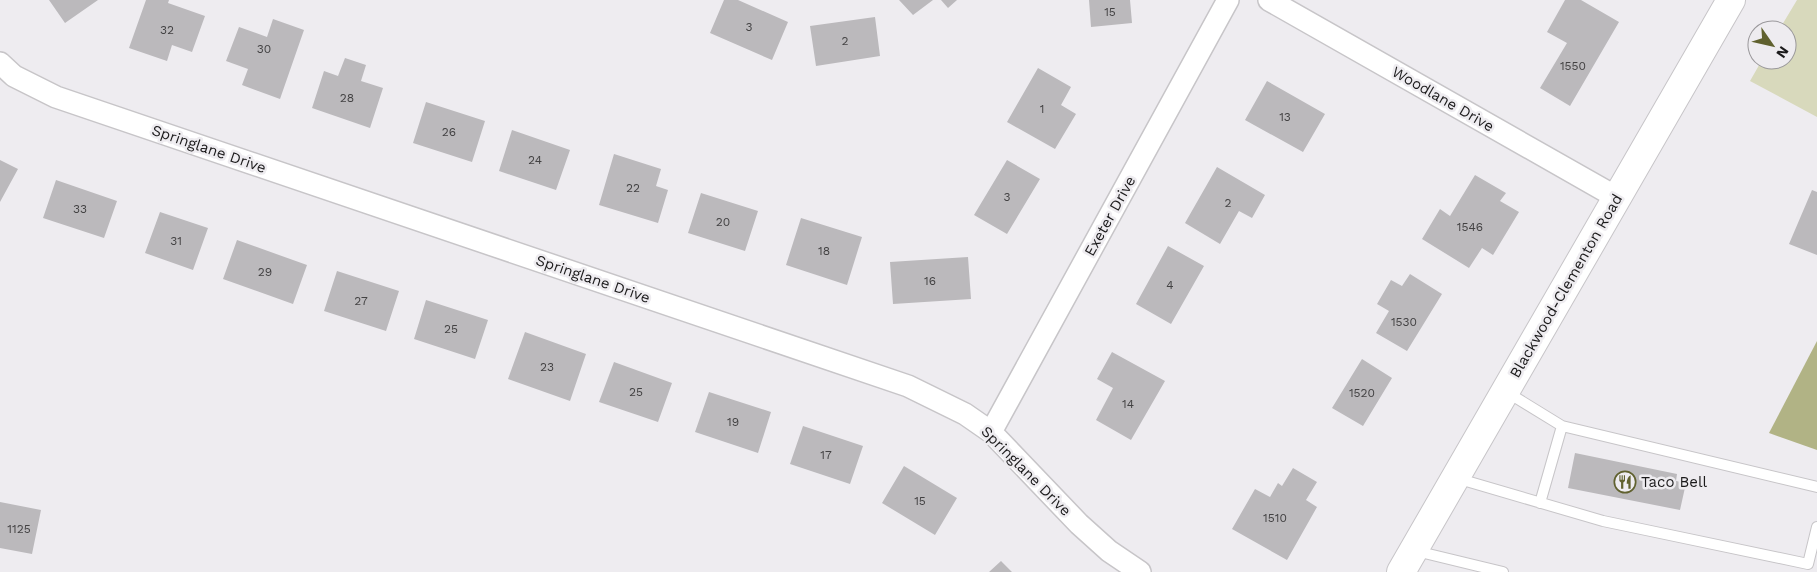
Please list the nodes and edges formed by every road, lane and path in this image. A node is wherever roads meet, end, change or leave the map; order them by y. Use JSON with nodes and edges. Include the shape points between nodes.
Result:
{"nodes":[{"id":1,"x":1228,"y":0,"type":"edge"},
{"id":2,"x":1270,"y":0,"type":"edge"},
{"id":3,"x":1731,"y":0,"type":"edge"},
{"id":4,"x":0,"y":63,"type":"edge"},
{"id":5,"x":1616,"y":197,"type":"junction"},
{"id":6,"x":1505,"y":391,"type":"junction"},
{"id":7,"x":1562,"y":426,"type":"junction"},
{"id":8,"x":991,"y":432,"type":"junction"},
{"id":9,"x":1456,"y":478,"type":"junction"},
{"id":10,"x":1817,"y":487,"type":"edge"},
{"id":11,"x":1540,"y":503,"type":"junction"},
{"id":12,"x":1817,"y":527,"type":"edge"},
{"id":13,"x":1407,"y":561,"type":"edge"},
{"id":14,"x":1489,"y":570,"type":"edge"},
{"id":15,"x":1140,"y":572,"type":"edge"},
{"id":16,"x":1502,"y":572,"type":"edge"}],
"edges":[{"from":1,"to":8,"type":"street","name":"Exeter Drive"},
{"from":2,"to":5,"type":"street","name":"Woodlane Drive"},
{"from":3,"to":5,"type":"main road","name":"Blackwood-Clementon Road"},
{"from":4,"to":8,"type":"street","name":"Springlane Drive","via":[[14,76],[56,97],[908,386],[965,414]]},
{"from":5,"to":6,"type":"main road","name":"Blackwood-Clementon Road"},
{"from":6,"to":7,"type":"lane"},
{"from":6,"to":9,"type":"main road","name":"Blackwood-Clementon Road"},
{"from":7,"to":10,"type":"lane"},
{"from":7,"to":11,"type":"lane"},
{"from":8,"to":15,"type":"street","name":"Springlane Drive","via":[[1079,524],[1109,551]]},
{"from":9,"to":11,"type":"lane"},
{"from":9,"to":13,"type":"main road","name":"Blackwood-Clementon Road"},
{"from":11,"to":12,"type":"lane","via":[[1603,521],[1808,564]]},
{"from":13,"to":14,"type":"lane"},
{"from":14,"to":16,"type":"lane"}]}
